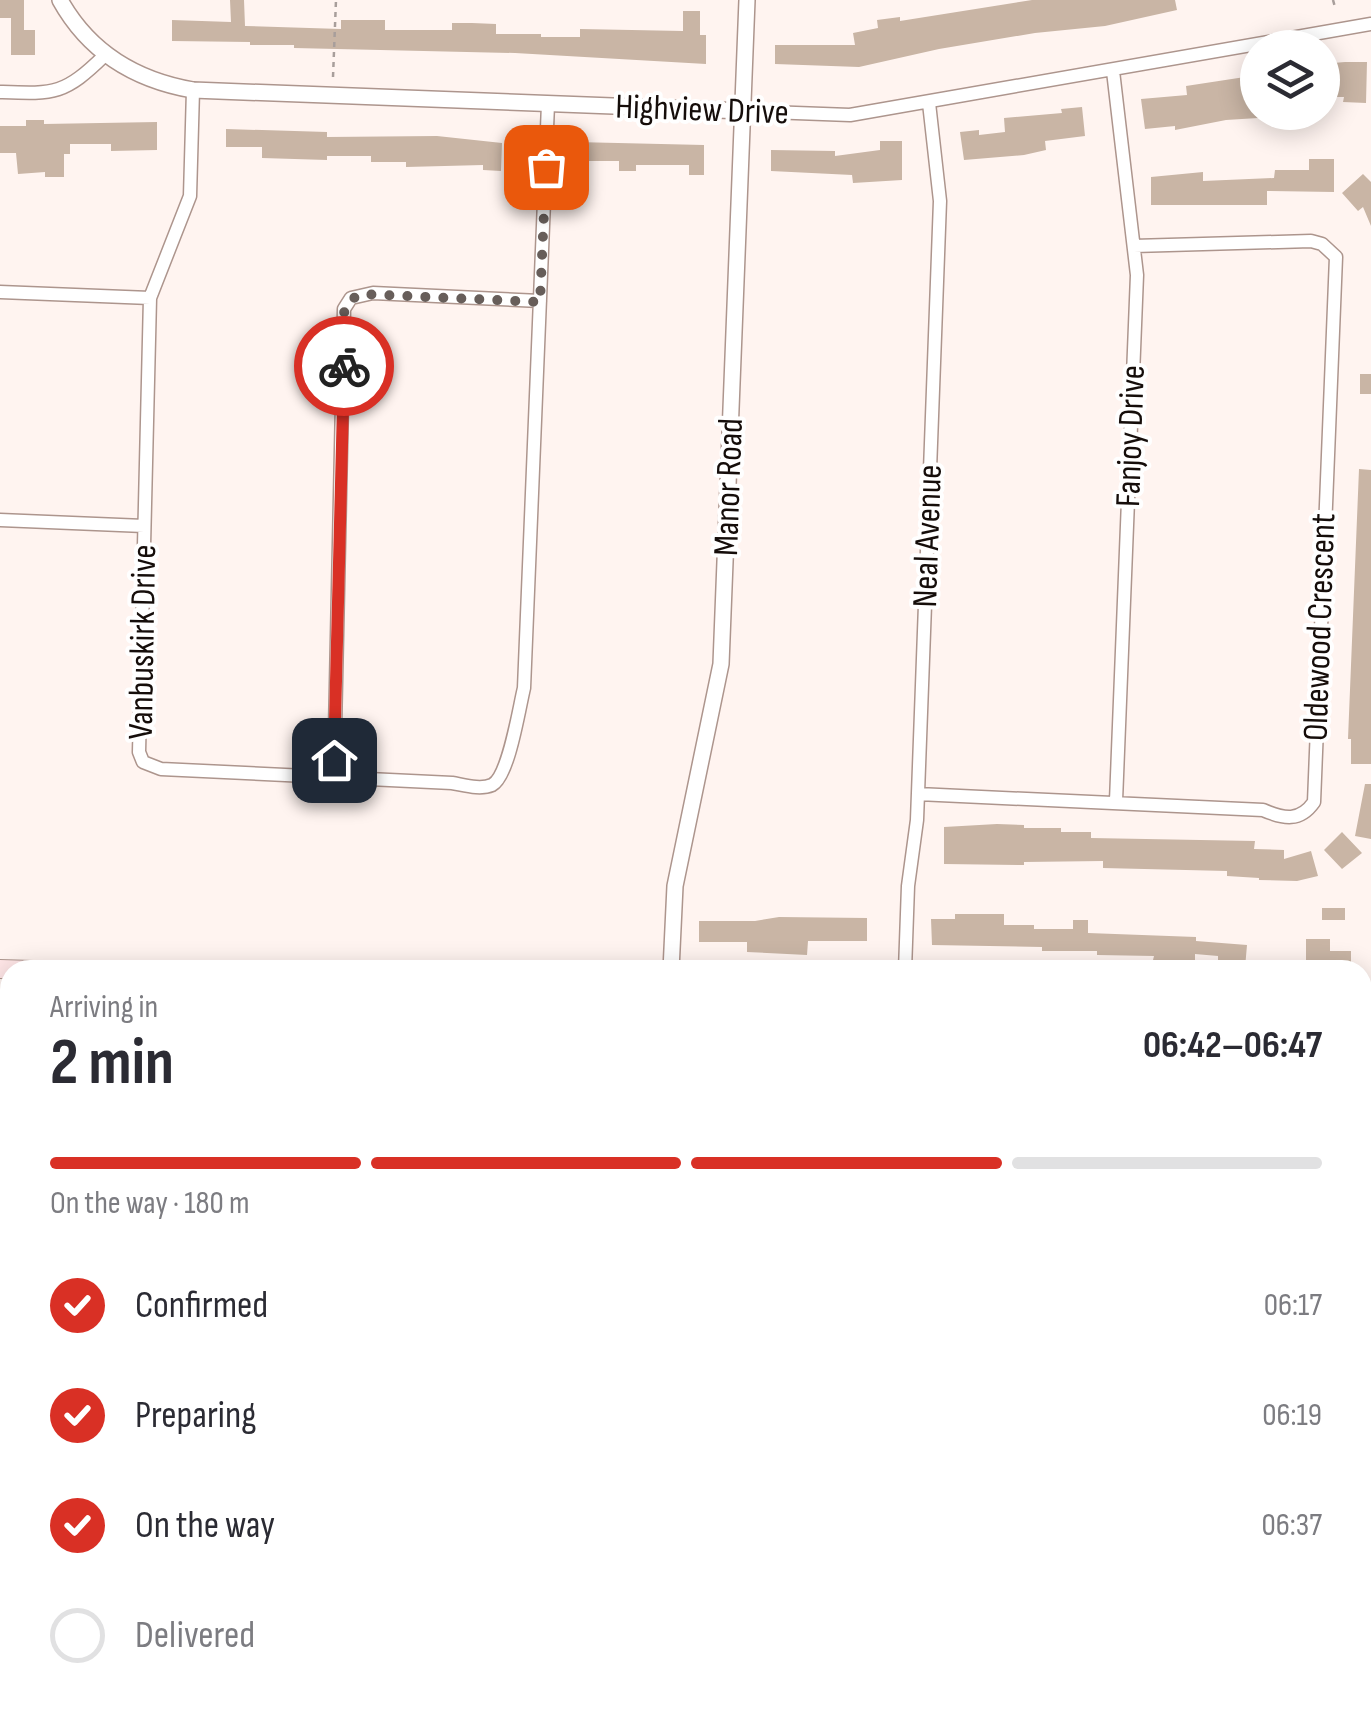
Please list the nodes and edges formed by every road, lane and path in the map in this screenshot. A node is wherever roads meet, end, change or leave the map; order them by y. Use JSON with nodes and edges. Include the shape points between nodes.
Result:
{"nodes":[{"id":1,"x":60,"y":0,"type":"edge"},
{"id":2,"x":336,"y":0,"type":"edge"},
{"id":3,"x":746,"y":0,"type":"edge"},
{"id":4,"x":1333,"y":0,"type":"edge"},
{"id":5,"x":1335,"y":7,"type":"dead end"},
{"id":6,"x":1371,"y":24,"type":"edge"},
{"id":7,"x":105,"y":55,"type":"junction"},
{"id":8,"x":1112,"y":72,"type":"junction"},
{"id":9,"x":333,"y":77,"type":"dead end"},
{"id":10,"x":193,"y":90,"type":"junction"},
{"id":11,"x":0,"y":92,"type":"edge"},
{"id":12,"x":928,"y":103,"type":"junction"},
{"id":13,"x":548,"y":104,"type":"junction"},
{"id":14,"x":744,"y":111,"type":"junction"},
{"id":15,"x":1134,"y":246,"type":"junction"},
{"id":16,"x":0,"y":292,"type":"edge"},
{"id":17,"x":150,"y":298,"type":"junction"},
{"id":18,"x":540,"y":302,"type":"junction"},
{"id":19,"x":0,"y":520,"type":"edge"},
{"id":20,"x":144,"y":526,"type":"junction"},
{"id":21,"x":334,"y":776,"type":"junction"},
{"id":22,"x":918,"y":794,"type":"junction"},
{"id":23,"x":1116,"y":801,"type":"junction"},
{"id":24,"x":671,"y":960,"type":"edge"},
{"id":25,"x":904,"y":960,"type":"edge"}],
"edges":[{"from":1,"to":7,"type":"street","name":"Highview Drive"},
{"from":2,"to":9,"type":"path"},
{"from":3,"to":14,"type":"street","name":"Manor Road"},
{"from":4,"to":5,"type":"path"},
{"from":6,"to":8,"type":"street","name":"Highview Drive"},
{"from":7,"to":10,"type":"street","name":"Highview Drive","via":[[135,74]]},
{"from":7,"to":11,"type":"street","via":[[66,88]]},
{"from":8,"to":12,"type":"street","name":"Highview Drive"},
{"from":8,"to":15,"type":"street","name":"Fanjoy Drive"},
{"from":10,"to":13,"type":"street","name":"Highview Drive"},
{"from":10,"to":17,"type":"street","name":"Vanbuskirk Drive","via":[[190,196]]},
{"from":12,"to":14,"type":"street","name":"Highview Drive","via":[[850,115]]},
{"from":12,"to":22,"type":"street","name":"Neal Avenue","via":[[940,201]]},
{"from":13,"to":14,"type":"street","name":"Highview Drive"},
{"from":13,"to":18,"type":"street","name":"Vanbuskirk Drive"},
{"from":14,"to":24,"type":"street","name":"Manor Road","via":[[722,664],[675,886]]},
{"from":15,"to":23,"type":"street","name":"Fanjoy Drive"},
{"from":15,"to":23,"type":"street","name":"Oldewood Crescent","via":[[1311,241],[1331,250],[1338,267],[1314,802],[1289,818],[1263,810]]},
{"from":16,"to":17,"type":"street"},
{"from":17,"to":20,"type":"street","name":"Vanbuskirk Drive"},
{"from":18,"to":21,"type":"street","name":"Vanbuskirk Drive","via":[[524,688],[504,770],[482,787]]},
{"from":18,"to":21,"type":"street","via":[[372,293],[351,298],[344,310]]},
{"from":19,"to":20,"type":"street"},
{"from":20,"to":21,"type":"street","name":"Vanbuskirk Drive","via":[[137,740],[143,762],[187,771]]},
{"from":22,"to":23,"type":"street","name":"Oldewood Crescent"},
{"from":22,"to":25,"type":"street","name":"Neal Avenue"}]}
